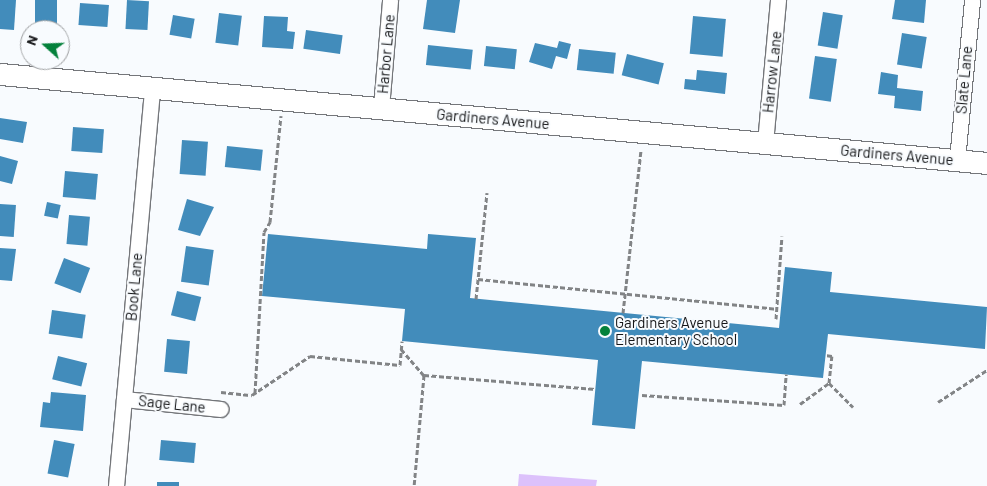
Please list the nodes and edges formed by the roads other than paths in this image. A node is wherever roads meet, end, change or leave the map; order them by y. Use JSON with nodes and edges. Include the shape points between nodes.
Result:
{"nodes":[{"id":1,"x":390,"y":0,"type":"edge"},
{"id":2,"x":778,"y":0,"type":"edge"},
{"id":3,"x":972,"y":0,"type":"edge"},
{"id":4,"x":0,"y":74,"type":"edge"},
{"id":5,"x":152,"y":88,"type":"junction"},
{"id":6,"x":381,"y":108,"type":"junction"},
{"id":7,"x":765,"y":143,"type":"junction"},
{"id":8,"x":957,"y":160,"type":"junction"},
{"id":9,"x":987,"y":163,"type":"edge"},
{"id":10,"x":124,"y":399,"type":"junction"},
{"id":11,"x":220,"y":409,"type":"dead end"},
{"id":12,"x":116,"y":486,"type":"edge"}],
"edges":[{"from":1,"to":6,"type":"street","name":"Harbor Lane"},
{"from":2,"to":7,"type":"street","name":"Harrow Lane"},
{"from":3,"to":8,"type":"street","name":"Slate Lane"},
{"from":4,"to":5,"type":"main road","name":"Gardiners Avenue"},
{"from":5,"to":6,"type":"main road","name":"Gardiners Avenue"},
{"from":5,"to":10,"type":"street","name":"Book Lane"},
{"from":6,"to":7,"type":"main road","name":"Gardiners Avenue"},
{"from":7,"to":8,"type":"main road","name":"Gardiners Avenue"},
{"from":8,"to":9,"type":"main road","name":"Gardiners Avenue"},
{"from":10,"to":11,"type":"street","name":"Sage Lane"},
{"from":10,"to":12,"type":"street","name":"Book Lane"}]}
